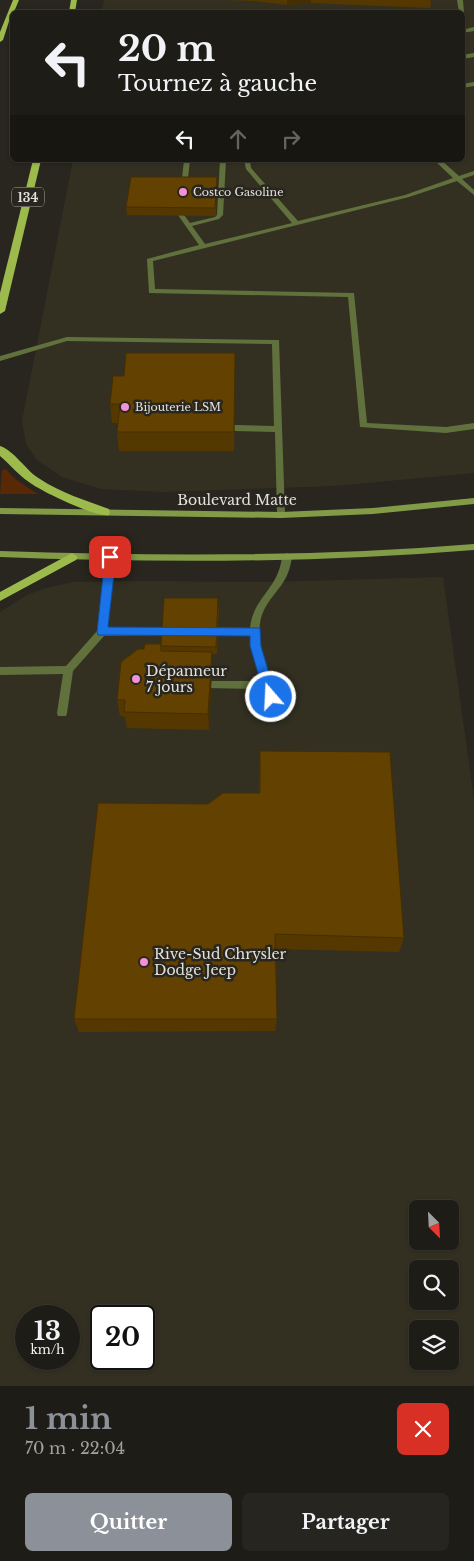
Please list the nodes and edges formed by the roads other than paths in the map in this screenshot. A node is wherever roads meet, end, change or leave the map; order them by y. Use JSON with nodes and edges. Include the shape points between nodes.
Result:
{"nodes":[{"id":1,"x":10,"y":15,"type":"edge"},
{"id":2,"x":0,"y":40,"type":"edge"},
{"id":3,"x":37,"y":162,"type":"edge"},
{"id":4,"x":187,"y":162,"type":"edge"},
{"id":5,"x":223,"y":162,"type":"edge"},
{"id":6,"x":247,"y":162,"type":"edge"},
{"id":7,"x":439,"y":162,"type":"edge"},
{"id":8,"x":474,"y":173,"type":"edge"},
{"id":9,"x":456,"y":178,"type":"junction"},
{"id":10,"x":474,"y":193,"type":"edge"},
{"id":11,"x":296,"y":223,"type":"junction"},
{"id":12,"x":188,"y":225,"type":"junction"},
{"id":13,"x":203,"y":246,"type":"junction"},
{"id":14,"x":0,"y":311,"type":"edge"},
{"id":15,"x":0,"y":359,"type":"edge"},
{"id":16,"x":474,"y":426,"type":"edge"},
{"id":17,"x":235,"y":428,"type":"edge"},
{"id":18,"x":279,"y":428,"type":"junction"},
{"id":19,"x":0,"y":450,"type":"edge"},
{"id":20,"x":474,"y":501,"type":"edge"},
{"id":21,"x":0,"y":511,"type":"edge"},
{"id":22,"x":105,"y":512,"type":"junction"},
{"id":23,"x":280,"y":515,"type":"junction"},
{"id":24,"x":474,"y":547,"type":"edge"},
{"id":25,"x":0,"y":554,"type":"edge"},
{"id":26,"x":287,"y":556,"type":"junction"},
{"id":27,"x":72,"y":557,"type":"junction"},
{"id":28,"x":110,"y":557,"type":"junction"},
{"id":29,"x":0,"y":597,"type":"edge"},
{"id":30,"x":102,"y":632,"type":"junction"},
{"id":31,"x":256,"y":632,"type":"junction"},
{"id":32,"x":68,"y":670,"type":"junction"},
{"id":33,"x":0,"y":671,"type":"edge"},
{"id":34,"x":211,"y":685,"type":"edge"},
{"id":35,"x":266,"y":685,"type":"junction"},
{"id":36,"x":271,"y":697,"type":"dead end"},
{"id":37,"x":62,"y":713,"type":"dead end"}],
"edges":[{"from":1,"to":2,"type":"main road"},
{"from":3,"to":14,"type":"main road","number":"134"},
{"from":4,"to":12,"type":"lane","via":[[181,215]]},
{"from":5,"to":12,"type":"lane","via":[[220,215]]},
{"from":6,"to":11,"type":"lane","via":[[248,168]]},
{"from":7,"to":9,"type":"lane"},
{"from":8,"to":9,"type":"lane"},
{"from":9,"to":10,"type":"lane"},
{"from":9,"to":11,"type":"lane","via":[[407,196]]},
{"from":11,"to":13,"type":"lane"},
{"from":12,"to":13,"type":"lane"},
{"from":13,"to":16,"type":"lane","via":[[149,260],[152,291],[351,296],[363,425],[446,430]]},
{"from":15,"to":18,"type":"lane","via":[[67,339],[276,342]]},
{"from":17,"to":18,"type":"lane"},
{"from":18,"to":23,"type":"lane"},
{"from":19,"to":22,"type":"main road","via":[[43,486]]},
{"from":20,"to":23,"type":"main road","name":"Boulevard Matte","via":[[374,511]]},
{"from":21,"to":22,"type":"main road","name":"Boulevard Matte"},
{"from":22,"to":23,"type":"main road","name":"Boulevard Matte"},
{"from":24,"to":26,"type":"main road"},
{"from":25,"to":27,"type":"main road"},
{"from":26,"to":28,"type":"main road"},
{"from":26,"to":31,"type":"lane","via":[[285,573],[277,588],[257,612]]},
{"from":27,"to":28,"type":"main road"},
{"from":27,"to":29,"type":"main road"},
{"from":28,"to":30,"type":"lane"},
{"from":30,"to":31,"type":"lane"},
{"from":30,"to":32,"type":"lane"},
{"from":31,"to":35,"type":"lane","via":[[255,646]]},
{"from":32,"to":33,"type":"lane"},
{"from":32,"to":37,"type":"lane"},
{"from":34,"to":35,"type":"lane"},
{"from":35,"to":36,"type":"lane"}]}
